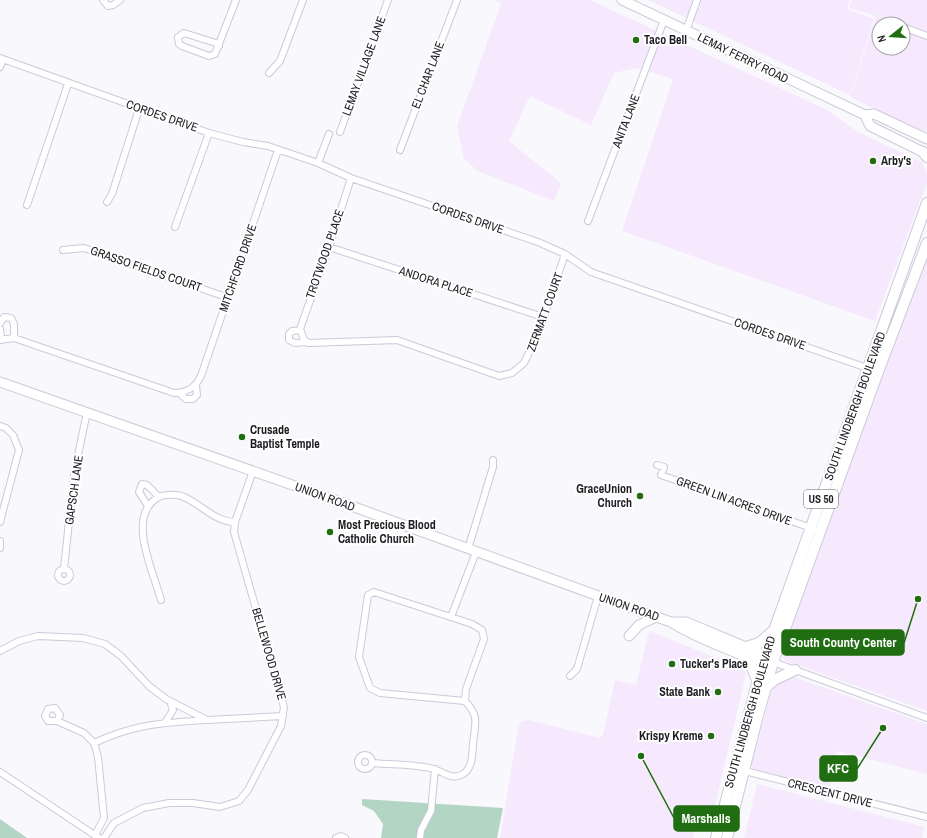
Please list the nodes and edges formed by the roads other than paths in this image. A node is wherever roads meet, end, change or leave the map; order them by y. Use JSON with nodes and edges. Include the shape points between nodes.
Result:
{"nodes":[{"id":1,"x":103,"y":0,"type":"edge"},
{"id":2,"x":120,"y":0,"type":"edge"},
{"id":3,"x":236,"y":0,"type":"edge"},
{"id":4,"x":303,"y":0,"type":"edge"},
{"id":5,"x":388,"y":0,"type":"edge"},
{"id":6,"x":457,"y":0,"type":"edge"},
{"id":7,"x":622,"y":0,"type":"edge"},
{"id":8,"x":697,"y":0,"type":"edge"},
{"id":9,"x":664,"y":20,"type":"junction"},
{"id":10,"x":911,"y":30,"type":"edge"},
{"id":11,"x":686,"y":31,"type":"junction"},
{"id":12,"x":927,"y":36,"type":"edge"},
{"id":13,"x":219,"y":46,"type":"junction"},
{"id":14,"x":1,"y":58,"type":"edge"},
{"id":15,"x":0,"y":67,"type":"edge"},
{"id":16,"x":269,"y":72,"type":"dead end"},
{"id":17,"x":68,"y":84,"type":"junction"},
{"id":18,"x":139,"y":108,"type":"junction"},
{"id":19,"x":865,"y":115,"type":"junction"},
{"id":20,"x":340,"y":132,"type":"dead end"},
{"id":21,"x":209,"y":133,"type":"junction"},
{"id":22,"x":329,"y":134,"type":"dead end"},
{"id":23,"x":927,"y":139,"type":"edge"},
{"id":24,"x":278,"y":150,"type":"junction"},
{"id":25,"x":400,"y":150,"type":"dead end"},
{"id":26,"x":926,"y":155,"type":"edge"},
{"id":27,"x":318,"y":162,"type":"junction"},
{"id":28,"x":351,"y":178,"type":"junction"},
{"id":29,"x":107,"y":202,"type":"dead end"},
{"id":30,"x":927,"y":203,"type":"edge"},
{"id":31,"x":27,"y":205,"type":"dead end"},
{"id":32,"x":588,"y":221,"type":"dead end"},
{"id":33,"x":175,"y":227,"type":"dead end"},
{"id":34,"x":927,"y":243,"type":"edge"},
{"id":35,"x":329,"y":247,"type":"junction"},
{"id":36,"x":63,"y":250,"type":"dead end"},
{"id":37,"x":565,"y":254,"type":"junction"},
{"id":38,"x":229,"y":298,"type":"junction"},
{"id":39,"x":544,"y":317,"type":"junction"},
{"id":40,"x":0,"y":323,"type":"edge"},
{"id":41,"x":0,"y":329,"type":"edge"},
{"id":42,"x":300,"y":330,"type":"junction"},
{"id":43,"x":14,"y":338,"type":"junction"},
{"id":44,"x":1,"y":339,"type":"edge"},
{"id":45,"x":304,"y":339,"type":"junction"},
{"id":46,"x":873,"y":370,"type":"junction"},
{"id":47,"x":0,"y":382,"type":"edge"},
{"id":48,"x":196,"y":385,"type":"junction"},
{"id":49,"x":179,"y":393,"type":"junction"},
{"id":50,"x":87,"y":412,"type":"junction"},
{"id":51,"x":0,"y":426,"type":"edge"},
{"id":52,"x":493,"y":460,"type":"dead end"},
{"id":53,"x":658,"y":465,"type":"dead end"},
{"id":54,"x":253,"y":471,"type":"junction"},
{"id":55,"x":159,"y":497,"type":"junction"},
{"id":56,"x":148,"y":506,"type":"junction"},
{"id":57,"x":0,"y":522,"type":"edge"},
{"id":58,"x":235,"y":522,"type":"junction"},
{"id":59,"x":815,"y":530,"type":"junction"},
{"id":60,"x":0,"y":541,"type":"edge"},
{"id":61,"x":0,"y":548,"type":"edge"},
{"id":62,"x":468,"y":549,"type":"junction"},
{"id":63,"x":476,"y":552,"type":"junction"},
{"id":64,"x":64,"y":569,"type":"dead end"},
{"id":65,"x":598,"y":596,"type":"junction"},
{"id":66,"x":161,"y":600,"type":"dead end"},
{"id":67,"x":451,"y":617,"type":"junction"},
{"id":68,"x":656,"y":617,"type":"junction"},
{"id":69,"x":773,"y":630,"type":"junction"},
{"id":70,"x":629,"y":636,"type":"dead end"},
{"id":71,"x":743,"y":650,"type":"junction"},
{"id":72,"x":0,"y":651,"type":"edge"},
{"id":73,"x":767,"y":659,"type":"junction"},
{"id":74,"x":795,"y":670,"type":"junction"},
{"id":75,"x":570,"y":676,"type":"dead end"},
{"id":76,"x":757,"y":680,"type":"junction"},
{"id":77,"x":765,"y":688,"type":"junction"},
{"id":78,"x":170,"y":701,"type":"junction"},
{"id":79,"x":465,"y":701,"type":"junction"},
{"id":80,"x":284,"y":716,"type":"junction"},
{"id":81,"x":927,"y":718,"type":"edge"},
{"id":82,"x":207,"y":720,"type":"junction"},
{"id":83,"x":57,"y":721,"type":"dead end"},
{"id":84,"x":165,"y":722,"type":"junction"},
{"id":85,"x":94,"y":743,"type":"junction"},
{"id":86,"x":373,"y":763,"type":"dead end"},
{"id":87,"x":733,"y":769,"type":"junction"},
{"id":88,"x":435,"y":770,"type":"junction"},
{"id":89,"x":744,"y":771,"type":"junction"},
{"id":90,"x":0,"y":772,"type":"edge"},
{"id":91,"x":104,"y":814,"type":"junction"},
{"id":92,"x":927,"y":817,"type":"edge"},
{"id":93,"x":118,"y":821,"type":"junction"},
{"id":94,"x":97,"y":836,"type":"edge"},
{"id":95,"x":104,"y":838,"type":"edge"},
{"id":96,"x":336,"y":838,"type":"edge"},
{"id":97,"x":345,"y":838,"type":"edge"},
{"id":98,"x":420,"y":838,"type":"edge"},
{"id":99,"x":716,"y":838,"type":"edge"},
{"id":100,"x":727,"y":838,"type":"edge"}],
"edges":[{"from":1,"to":2,"type":"street","via":[[108,6]]},
{"from":3,"to":13,"type":"street"},
{"from":4,"to":16,"type":"street","via":[[280,61]]},
{"from":5,"to":20,"type":"street","name":"LEMAY VILLAGE LANE"},
{"from":6,"to":25,"type":"street","name":"EL CHAR LANE"},
{"from":7,"to":9,"type":"main road","name":"LEMAY FERRY ROAD"},
{"from":8,"to":11,"type":"street"},
{"from":9,"to":11,"type":"main road","name":"LEMAY FERRY ROAD"},
{"from":9,"to":32,"type":"street","name":"ANITA LANE"},
{"from":10,"to":12,"type":"street"},
{"from":11,"to":19,"type":"main road","name":"LEMAY FERRY ROAD"},
{"from":13,"to":13,"type":"street","via":[[215,54],[209,56],[182,46],[178,37],[184,33]]},
{"from":14,"to":15,"type":"street"},
{"from":14,"to":17,"type":"street","name":"CORDES DRIVE"},
{"from":17,"to":18,"type":"street","name":"CORDES DRIVE"},
{"from":17,"to":31,"type":"street"},
{"from":18,"to":21,"type":"street","name":"CORDES DRIVE"},
{"from":18,"to":29,"type":"street","via":[[112,194]]},
{"from":19,"to":23,"type":"main road","name":"LEMAY FERRY ROAD","via":[[874,114]]},
{"from":19,"to":26,"type":"main road","name":"LEMAY FERRY ROAD","via":[[870,126]]},
{"from":21,"to":24,"type":"street","name":"CORDES DRIVE"},
{"from":21,"to":33,"type":"street"},
{"from":22,"to":27,"type":"street"},
{"from":24,"to":27,"type":"street","name":"CORDES DRIVE"},
{"from":24,"to":38,"type":"street","name":"MITCHFORD DRIVE"},
{"from":27,"to":28,"type":"street","name":"CORDES DRIVE"},
{"from":28,"to":35,"type":"street","name":"TROTWOOD PLACE"},
{"from":28,"to":37,"type":"street","name":"CORDES DRIVE","via":[[538,242]]},
{"from":30,"to":46,"type":"main road","name":"SOUTH LINDBERGH BOULEVARD","number":"US 50"},
{"from":34,"to":46,"type":"main road","name":"SOUTH LINDBERGH BOULEVARD","number":"US 50"},
{"from":35,"to":39,"type":"street","name":"ANDORA PLACE"},
{"from":35,"to":42,"type":"street","name":"TROTWOOD PLACE"},
{"from":36,"to":38,"type":"street","name":"GRASSO FIELDS COURT","via":[[84,248]]},
{"from":37,"to":39,"type":"street","name":"ZERMATT COURT"},
{"from":37,"to":46,"type":"street","name":"CORDES DRIVE","via":[[591,272]]},
{"from":38,"to":48,"type":"street","name":"MITCHFORD DRIVE"},
{"from":39,"to":45,"type":"street","name":"ZERMATT COURT","via":[[524,363],[512,373],[499,376],[397,340]]},
{"from":40,"to":43,"type":"street","via":[[4,317],[11,318],[14,324]]},
{"from":41,"to":44,"type":"street","name":"MITCHFORD DRIVE"},
{"from":42,"to":45,"type":"street"},
{"from":42,"to":45,"type":"street","name":"TROTWOOD PLACE","via":[[292,331],[289,340],[295,343]]},
{"from":43,"to":44,"type":"street","name":"MITCHFORD DRIVE"},
{"from":43,"to":49,"type":"street","name":"MITCHFORD DRIVE","via":[[163,390]]},
{"from":46,"to":59,"type":"main road","name":"SOUTH LINDBERGH BOULEVARD","number":"US 50"},
{"from":47,"to":50,"type":"main road","name":"UNION ROAD"},
{"from":48,"to":49,"type":"street"},
{"from":48,"to":49,"type":"street","name":"MITCHFORD DRIVE","via":[[196,395],[193,399],[186,399]]},
{"from":50,"to":54,"type":"main road","name":"UNION ROAD"},
{"from":50,"to":64,"type":"street","name":"GAPSCH LANE","via":[[74,474]]},
{"from":51,"to":57,"type":"street","via":[[13,435],[19,450]]},
{"from":52,"to":62,"type":"street"},
{"from":53,"to":59,"type":"street","name":"GREEN LIN ACRES DRIVE","via":[[664,467],[661,475]]},
{"from":54,"to":58,"type":"street","name":"BELLEWOOD DRIVE"},
{"from":54,"to":62,"type":"main road","name":"UNION ROAD"},
{"from":55,"to":56,"type":"street"},
{"from":55,"to":56,"type":"street","via":[[147,484],[142,484],[139,492]]},
{"from":55,"to":58,"type":"street","via":[[182,496],[225,521]]},
{"from":56,"to":66,"type":"street","via":[[142,531]]},
{"from":58,"to":80,"type":"street","name":"BELLEWOOD DRIVE","via":[[236,540],[284,707]]},
{"from":59,"to":69,"type":"main road","name":"SOUTH LINDBERGH BOULEVARD","number":"US 50"},
{"from":59,"to":73,"type":"main road","name":"SOUTH LINDBERGH BOULEVARD","number":"US 50"},
{"from":60,"to":61,"type":"street"},
{"from":62,"to":63,"type":"main road","name":"UNION ROAD"},
{"from":63,"to":65,"type":"main road","name":"UNION ROAD"},
{"from":63,"to":67,"type":"street"},
{"from":65,"to":68,"type":"main road","name":"UNION ROAD"},
{"from":65,"to":75,"type":"street","via":[[576,669]]},
{"from":67,"to":79,"type":"street","via":[[482,630],[484,640],[466,689]]},
{"from":67,"to":79,"type":"street","via":[[374,592],[368,595],[366,602],[359,657],[370,688],[380,693]]},
{"from":68,"to":70,"type":"main road","via":[[639,625]]},
{"from":68,"to":71,"type":"main road","name":"UNION ROAD","via":[[671,622],[683,630]]},
{"from":69,"to":71,"type":"main road","via":[[760,643]]},
{"from":69,"to":73,"type":"main road","name":"SOUTH LINDBERGH BOULEVARD","number":"US 50"},
{"from":71,"to":73,"type":"main road","name":"UNION ROAD"},
{"from":71,"to":76,"type":"main road"},
{"from":72,"to":78,"type":"street","via":[[19,641],[38,636],[93,640],[105,644],[121,656],[150,686]]},
{"from":73,"to":74,"type":"street","name":"UNION ROAD"},
{"from":73,"to":76,"type":"main road","name":"SOUTH LINDBERGH BOULEVARD","number":"US 50"},
{"from":73,"to":77,"type":"main road","name":"SOUTH LINDBERGH BOULEVARD","number":"US 50"},
{"from":74,"to":77,"type":"main road","via":[[774,680]]},
{"from":74,"to":81,"type":"street","name":"UNION ROAD"},
{"from":76,"to":87,"type":"main road","name":"SOUTH LINDBERGH BOULEVARD","number":"US 50"},
{"from":77,"to":89,"type":"main road","name":"SOUTH LINDBERGH BOULEVARD","number":"US 50"},
{"from":78,"to":82,"type":"street"},
{"from":78,"to":84,"type":"street","via":[[173,710]]},
{"from":79,"to":88,"type":"street","via":[[474,711],[477,720],[472,763],[462,776],[451,777]]},
{"from":80,"to":82,"type":"street"},
{"from":80,"to":93,"type":"street","name":"BELLEWOOD DRIVE","via":[[248,790],[239,801],[220,807],[193,802],[169,803],[143,808]]},
{"from":82,"to":84,"type":"street"},
{"from":83,"to":85,"type":"street","via":[[84,733]]},
{"from":84,"to":85,"type":"street","via":[[118,732]]},
{"from":85,"to":91,"type":"street","via":[[98,757]]},
{"from":86,"to":88,"type":"street"},
{"from":87,"to":89,"type":"street","name":"CRESCENT DRIVE"},
{"from":87,"to":99,"type":"main road","name":"SOUTH LINDBERGH BOULEVARD","number":"US 50"},
{"from":88,"to":98,"type":"street","via":[[431,811],[421,830]]},
{"from":89,"to":92,"type":"street","name":"CRESCENT DRIVE"},
{"from":89,"to":100,"type":"main road","name":"SOUTH LINDBERGH BOULEVARD","number":"US 50"},
{"from":90,"to":94,"type":"street"},
{"from":91,"to":93,"type":"street","via":[[111,821]]},
{"from":91,"to":94,"type":"street"},
{"from":93,"to":95,"type":"street","name":"BELLEWOOD DRIVE"},
{"from":96,"to":97,"type":"street"}]}
